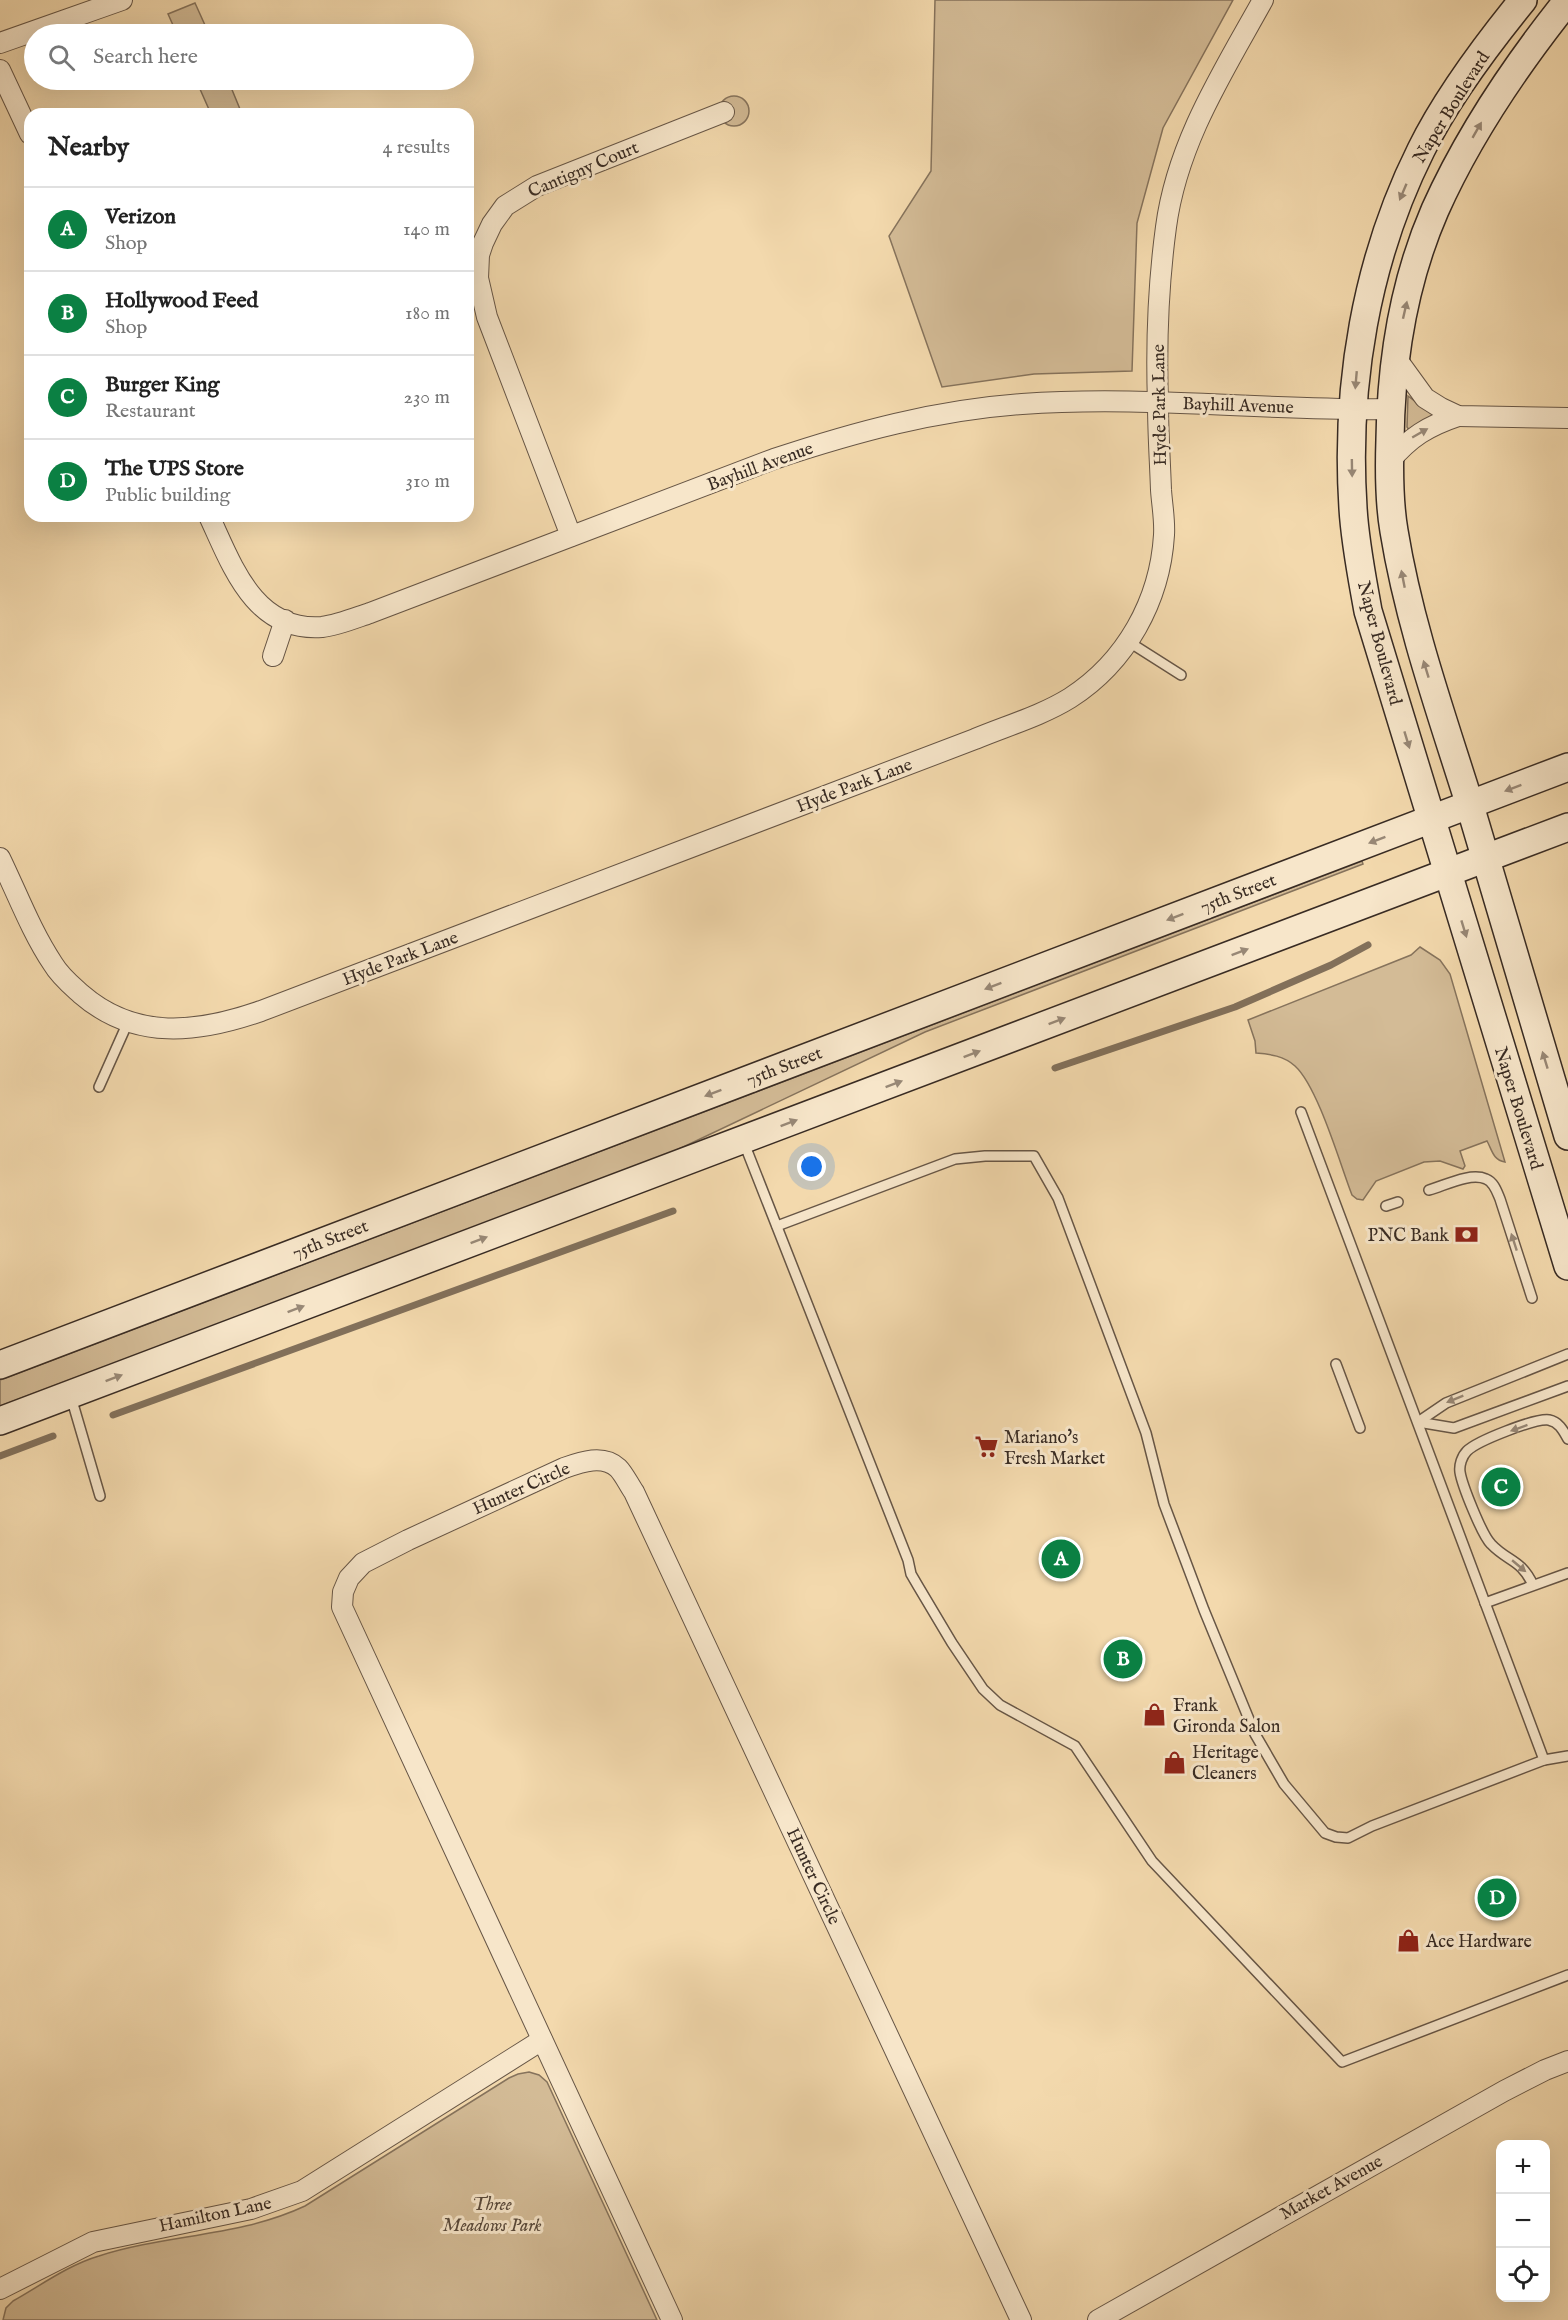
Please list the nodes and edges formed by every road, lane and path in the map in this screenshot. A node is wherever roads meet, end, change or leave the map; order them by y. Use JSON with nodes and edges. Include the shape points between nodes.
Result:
{"nodes":[{"id":1,"x":122,"y":0,"type":"edge"},
{"id":2,"x":1263,"y":0,"type":"edge"},
{"id":3,"x":1522,"y":0,"type":"edge"},
{"id":4,"x":1568,"y":0,"type":"edge"},
{"id":5,"x":54,"y":24,"type":"edge"},
{"id":6,"x":24,"y":35,"type":"edge"},
{"id":7,"x":0,"y":43,"type":"edge"},
{"id":8,"x":0,"y":70,"type":"edge"},
{"id":9,"x":724,"y":112,"type":"dead end"},
{"id":10,"x":24,"y":121,"type":"edge"},
{"id":11,"x":477,"y":235,"type":"edge"},
{"id":12,"x":1396,"y":358,"type":"junction"},
{"id":13,"x":1157,"y":402,"type":"junction"},
{"id":14,"x":1390,"y":409,"type":"junction"},
{"id":15,"x":1354,"y":410,"type":"junction"},
{"id":16,"x":1458,"y":416,"type":"junction"},
{"id":17,"x":1568,"y":418,"type":"edge"},
{"id":18,"x":1389,"y":462,"type":"junction"},
{"id":19,"x":212,"y":522,"type":"edge"},
{"id":20,"x":571,"y":536,"type":"junction"},
{"id":21,"x":285,"y":620,"type":"junction"},
{"id":22,"x":1129,"y":642,"type":"junction"},
{"id":23,"x":273,"y":656,"type":"dead end"},
{"id":24,"x":1181,"y":675,"type":"dead end"},
{"id":25,"x":1568,"y":767,"type":"edge"},
{"id":26,"x":1469,"y":804,"type":"junction"},
{"id":27,"x":1432,"y":819,"type":"junction"},
{"id":28,"x":1568,"y":827,"type":"edge"},
{"id":29,"x":0,"y":858,"type":"edge"},
{"id":30,"x":1485,"y":858,"type":"junction"},
{"id":31,"x":1447,"y":873,"type":"junction"},
{"id":32,"x":128,"y":1022,"type":"junction"},
{"id":33,"x":99,"y":1087,"type":"dead end"},
{"id":34,"x":1301,"y":1112,"type":"dead end"},
{"id":35,"x":1568,"y":1136,"type":"edge"},
{"id":36,"x":744,"y":1141,"type":"junction"},
{"id":37,"x":1429,"y":1190,"type":"dead end"},
{"id":38,"x":1398,"y":1202,"type":"dead end"},
{"id":39,"x":1386,"y":1206,"type":"dead end"},
{"id":40,"x":777,"y":1226,"type":"junction"},
{"id":41,"x":1568,"y":1266,"type":"edge"},
{"id":42,"x":1532,"y":1298,"type":"dead end"},
{"id":43,"x":1568,"y":1354,"type":"edge"},
{"id":44,"x":1336,"y":1364,"type":"dead end"},
{"id":45,"x":0,"y":1365,"type":"edge"},
{"id":46,"x":1568,"y":1386,"type":"edge"},
{"id":47,"x":70,"y":1394,"type":"junction"},
{"id":48,"x":0,"y":1421,"type":"edge"},
{"id":49,"x":1418,"y":1422,"type":"junction"},
{"id":50,"x":1360,"y":1428,"type":"dead end"},
{"id":51,"x":1568,"y":1438,"type":"edge"},
{"id":52,"x":100,"y":1496,"type":"dead end"},
{"id":53,"x":1568,"y":1572,"type":"edge"},
{"id":54,"x":1533,"y":1585,"type":"junction"},
{"id":55,"x":1485,"y":1603,"type":"junction"},
{"id":56,"x":1568,"y":1756,"type":"edge"},
{"id":57,"x":1544,"y":1760,"type":"junction"},
{"id":58,"x":1568,"y":1975,"type":"edge"},
{"id":59,"x":542,"y":2040,"type":"junction"},
{"id":60,"x":1568,"y":2061,"type":"edge"},
{"id":61,"x":0,"y":2289,"type":"edge"},
{"id":62,"x":672,"y":2320,"type":"edge"},
{"id":63,"x":1021,"y":2320,"type":"edge"},
{"id":64,"x":1098,"y":2320,"type":"edge"}],
"edges":[{"from":1,"to":5,"type":"street"},
{"from":2,"to":13,"type":"street","name":"Hyde Park Lane","via":[[1206,101],[1176,178],[1166,225],[1160,287]]},
{"from":3,"to":15,"type":"main road","name":"Naper Boulevard","one_way":true,"via":[[1455,93],[1421,150],[1390,224],[1369,294]]},
{"from":12,"to":4,"type":"main road","name":"Naper Boulevard","one_way":true,"via":[[1416,264],[1435,211],[1493,103]]},
{"from":6,"to":7,"type":"street"},
{"from":8,"to":10,"type":"street"},
{"from":9,"to":11,"type":"street","name":"Cantigny Court","via":[[537,186],[506,206]]},
{"from":11,"to":20,"type":"street","name":"Cantigny Court","via":[[477,266],[487,316]]},
{"from":12,"to":14,"type":"main road","name":"Naper Boulevard"},
{"from":12,"to":16,"type":"street","via":[[1425,398]]},
{"from":13,"to":15,"type":"street","name":"Bayhill Avenue"},
{"from":13,"to":20,"type":"street","name":"Bayhill Avenue","via":[[1022,404],[888,425],[774,459]]},
{"from":13,"to":22,"type":"street","name":"Hyde Park Lane","via":[[1164,534],[1157,579]]},
{"from":14,"to":15,"type":"street","name":"Bayhill Avenue"},
{"from":14,"to":18,"type":"main road","name":"Naper Boulevard"},
{"from":15,"to":27,"type":"main road","name":"Naper Boulevard","one_way":true,"via":[[1353,508],[1368,611]]},
{"from":16,"to":17,"type":"street"},
{"from":18,"to":16,"type":"street","one_way":true,"via":[[1411,437]]},
{"from":26,"to":18,"type":"main road","name":"Naper Boulevard","one_way":true,"via":[[1409,609],[1393,527]]},
{"from":19,"to":21,"type":"street","name":"Bayhill Avenue","via":[[251,596],[271,614]]},
{"from":20,"to":21,"type":"street","name":"Bayhill Avenue","via":[[334,625],[309,626]]},
{"from":21,"to":23,"type":"street"},
{"from":22,"to":24,"type":"lane"},
{"from":22,"to":32,"type":"street","name":"Hyde Park Lane","via":[[1098,674],[1054,707],[261,1011],[198,1028],[168,1029]]},
{"from":25,"to":26,"type":"main road","name":"75th Street","one_way":true},
{"from":26,"to":27,"type":"main road","name":"75th Street"},
{"from":26,"to":30,"type":"main road","name":"Naper Boulevard"},
{"from":27,"to":31,"type":"main road","name":"Naper Boulevard"},
{"from":27,"to":45,"type":"main road","name":"75th Street","one_way":true},
{"from":28,"to":30,"type":"main road"},
{"from":29,"to":32,"type":"street","name":"Hyde Park Lane","via":[[37,937],[67,982],[92,1004]]},
{"from":30,"to":31,"type":"main road"},
{"from":35,"to":30,"type":"main road","name":"Naper Boulevard","one_way":true},
{"from":36,"to":31,"type":"main road","one_way":true},
{"from":31,"to":41,"type":"main road","name":"Naper Boulevard","one_way":true},
{"from":32,"to":33,"type":"lane"},
{"from":34,"to":49,"type":"lane"},
{"from":36,"to":40,"type":"lane"},
{"from":47,"to":36,"type":"main road","one_way":true},
{"from":42,"to":37,"type":"lane","one_way":true,"via":[[1493,1185],[1474,1178]]},
{"from":38,"to":39,"type":"lane"},
{"from":40,"to":57,"type":"lane","via":[[955,1159],[1034,1156],[1058,1198],[1146,1433],[1164,1504],[1254,1734],[1284,1784],[1318,1825],[1325,1833],[1348,1838]]},
{"from":40,"to":58,"type":"lane","via":[[909,1560],[911,1574],[983,1689],[1000,1705],[1075,1746],[1152,1861],[1342,2062]]},
{"from":43,"to":49,"type":"lane","one_way":true,"via":[[1446,1403]]},
{"from":44,"to":50,"type":"lane"},
{"from":46,"to":49,"type":"lane","via":[[1454,1428]]},
{"from":47,"to":48,"type":"main road"},
{"from":47,"to":52,"type":"lane"},
{"from":49,"to":55,"type":"lane"},
{"from":51,"to":54,"type":"lane","one_way":true,"via":[[1557,1423],[1535,1422],[1480,1443],[1462,1456],[1460,1470],[1483,1532],[1491,1544],[1526,1570]]},
{"from":53,"to":54,"type":"lane"},
{"from":54,"to":55,"type":"lane"},
{"from":55,"to":57,"type":"lane"},
{"from":56,"to":57,"type":"lane"},
{"from":59,"to":61,"type":"street","name":"Hamilton Lane","via":[[302,2191],[250,2209],[93,2242]]},
{"from":59,"to":62,"type":"street","name":"Hunter Circle"},
{"from":59,"to":63,"type":"street","name":"Hunter Circle","via":[[342,1607],[343,1592],[349,1578],[363,1563],[564,1468],[598,1460],[617,1467],[652,1526]]},
{"from":60,"to":64,"type":"street","name":"Market Avenue","via":[[1504,2091]]}]}
